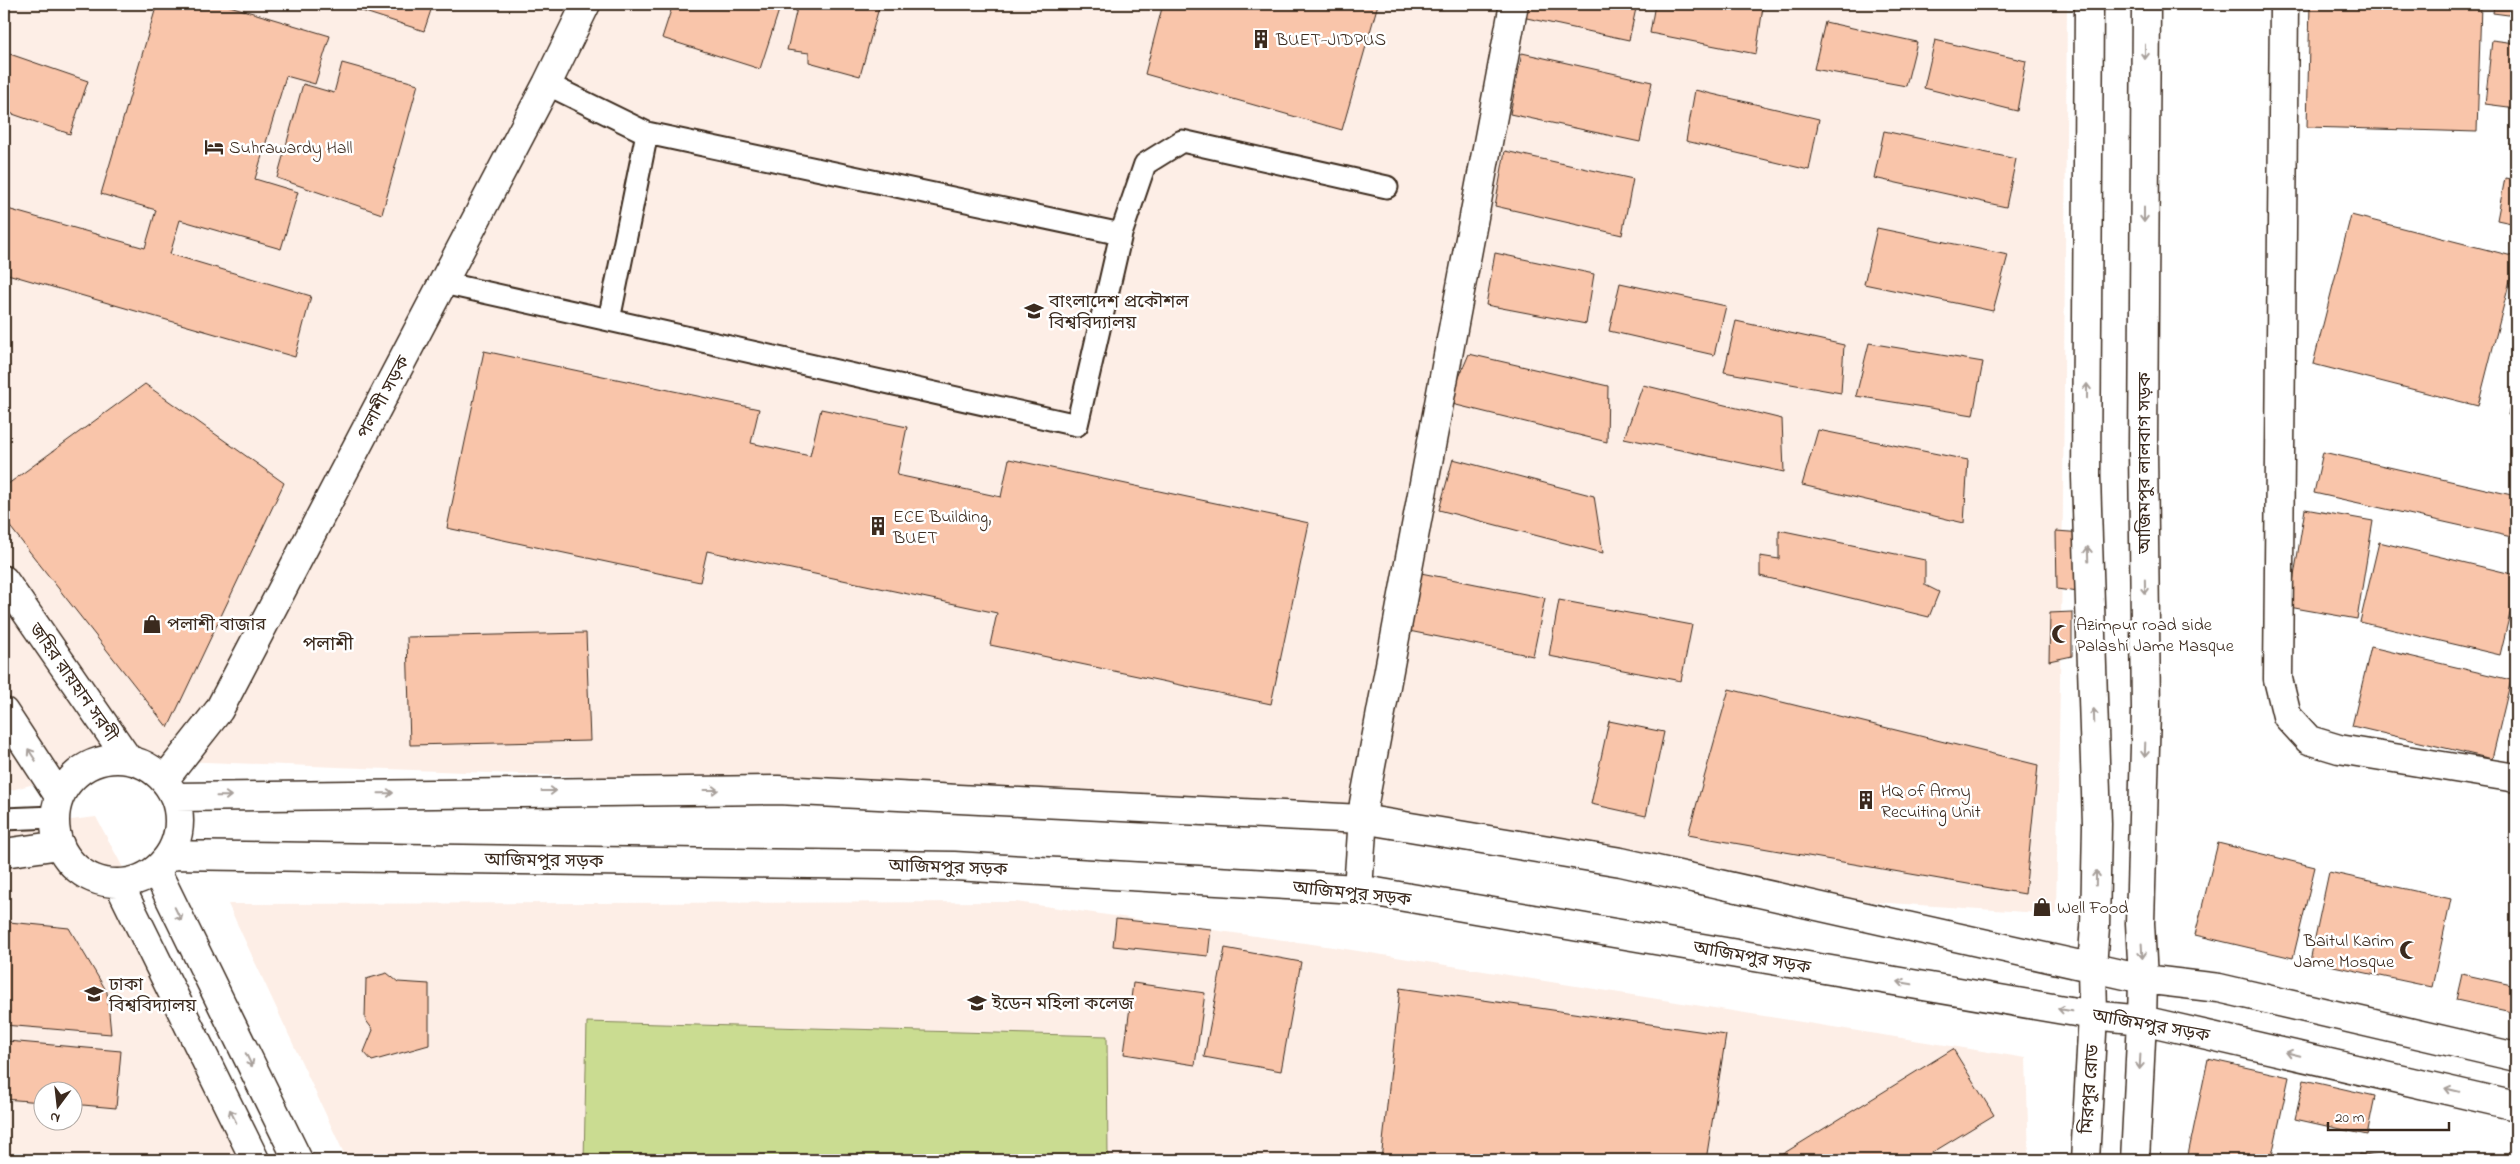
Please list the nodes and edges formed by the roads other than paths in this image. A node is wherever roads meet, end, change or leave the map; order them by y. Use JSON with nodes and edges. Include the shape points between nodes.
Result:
{"nodes":[{"id":1,"x":584,"y":4,"type":"edge"},
{"id":2,"x":1514,"y":4,"type":"edge"},
{"id":3,"x":2090,"y":4,"type":"edge"},
{"id":4,"x":2146,"y":4,"type":"edge"},
{"id":5,"x":2284,"y":4,"type":"edge"},
{"id":6,"x":547,"y":84,"type":"junction"},
{"id":7,"x":646,"y":134,"type":"junction"},
{"id":8,"x":1387,"y":187,"type":"dead end"},
{"id":9,"x":1121,"y":234,"type":"junction"},
{"id":10,"x":443,"y":283,"type":"junction"},
{"id":11,"x":609,"y":320,"type":"junction"},
{"id":12,"x":4,"y":580,"type":"edge"},
{"id":13,"x":4,"y":712,"type":"edge"},
{"id":14,"x":128,"y":759,"type":"junction"},
{"id":15,"x":2516,"y":778,"type":"edge"},
{"id":16,"x":170,"y":789,"type":"junction"},
{"id":17,"x":56,"y":806,"type":"junction"},
{"id":18,"x":4,"y":819,"type":"edge"},
{"id":19,"x":1362,"y":819,"type":"junction"},
{"id":20,"x":60,"y":845,"type":"junction"},
{"id":21,"x":4,"y":853,"type":"edge"},
{"id":22,"x":163,"y":863,"type":"junction"},
{"id":23,"x":119,"y":884,"type":"junction"},
{"id":24,"x":1358,"y":889,"type":"junction"},
{"id":25,"x":2092,"y":967,"type":"junction"},
{"id":26,"x":2143,"y":979,"type":"junction"},
{"id":27,"x":2093,"y":1015,"type":"junction"},
{"id":28,"x":2142,"y":1020,"type":"junction"},
{"id":29,"x":2516,"y":1057,"type":"edge"},
{"id":30,"x":2516,"y":1106,"type":"edge"},
{"id":31,"x":254,"y":1160,"type":"edge"},
{"id":32,"x":298,"y":1160,"type":"edge"},
{"id":33,"x":2085,"y":1160,"type":"edge"},
{"id":34,"x":2135,"y":1160,"type":"edge"}],
"edges":[{"from":1,"to":6,"type":"main road","name":"পলাশী সড়ক"},
{"from":2,"to":19,"type":"main road"},
{"from":25,"to":3,"type":"main road","name":"মিরপুর রোড","one_way":true,"via":[[2097,824],[2086,477]]},
{"from":4,"to":26,"type":"main road","name":"আজিমপুর লালবাগ সড়ক","one_way":true,"via":[[2143,449],[2146,711],[2140,922]]},
{"from":5,"to":15,"type":"main road","via":[[2278,679],[2287,716],[2309,740],[2339,749]]},
{"from":6,"to":7,"type":"lane"},
{"from":6,"to":10,"type":"main road","name":"পলাশী সড়ক"},
{"from":7,"to":9,"type":"lane"},
{"from":7,"to":11,"type":"lane"},
{"from":8,"to":9,"type":"lane","via":[[1182,141],[1145,164]]},
{"from":9,"to":11,"type":"lane","via":[[1077,425]]},
{"from":10,"to":11,"type":"lane"},
{"from":10,"to":16,"type":"main road","name":"পলাশী সড়ক","via":[[219,710]]},
{"from":12,"to":14,"type":"main road","name":"জহির রায়হান সরণী"},
{"from":17,"to":13,"type":"main road","one_way":true},
{"from":14,"to":16,"type":"main road","via":[[148,767]]},
{"from":14,"to":17,"type":"main road","via":[[108,759],[87,766],[70,778]]},
{"from":16,"to":19,"type":"main road","one_way":true,"via":[[778,790]]},
{"from":16,"to":22,"type":"main road","via":[[179,816],[178,837]]},
{"from":17,"to":18,"type":"lane"},
{"from":17,"to":20,"type":"main road","via":[[56,838]]},
{"from":19,"to":24,"type":"main road"},
{"from":19,"to":25,"type":"main road","via":[[1621,862]]},
{"from":20,"to":21,"type":"main road"},
{"from":20,"to":23,"type":"main road","via":[[79,871],[98,881]]},
{"from":22,"to":23,"type":"main road","via":[[139,880]]},
{"from":22,"to":24,"type":"main road","name":"আজিমপুর সড়ক","via":[[954,866]]},
{"from":22,"to":32,"type":"main road","one_way":true},
{"from":31,"to":23,"type":"main road","one_way":true},
{"from":27,"to":24,"type":"main road","name":"আজিমপুর সড়ক","one_way":true},
{"from":25,"to":26,"type":"main road"},
{"from":25,"to":27,"type":"main road","name":"মিরপুর রোড"},
{"from":26,"to":28,"type":"main road"},
{"from":26,"to":29,"type":"main road","via":[[2219,988]]},
{"from":27,"to":28,"type":"main road","name":"আজিমপুর সড়ক"},
{"from":27,"to":33,"type":"main road","name":"মিরপুর রোড"},
{"from":30,"to":28,"type":"main road","name":"আজিমপুর সড়ক","one_way":true},
{"from":28,"to":34,"type":"main road","one_way":true}]}
